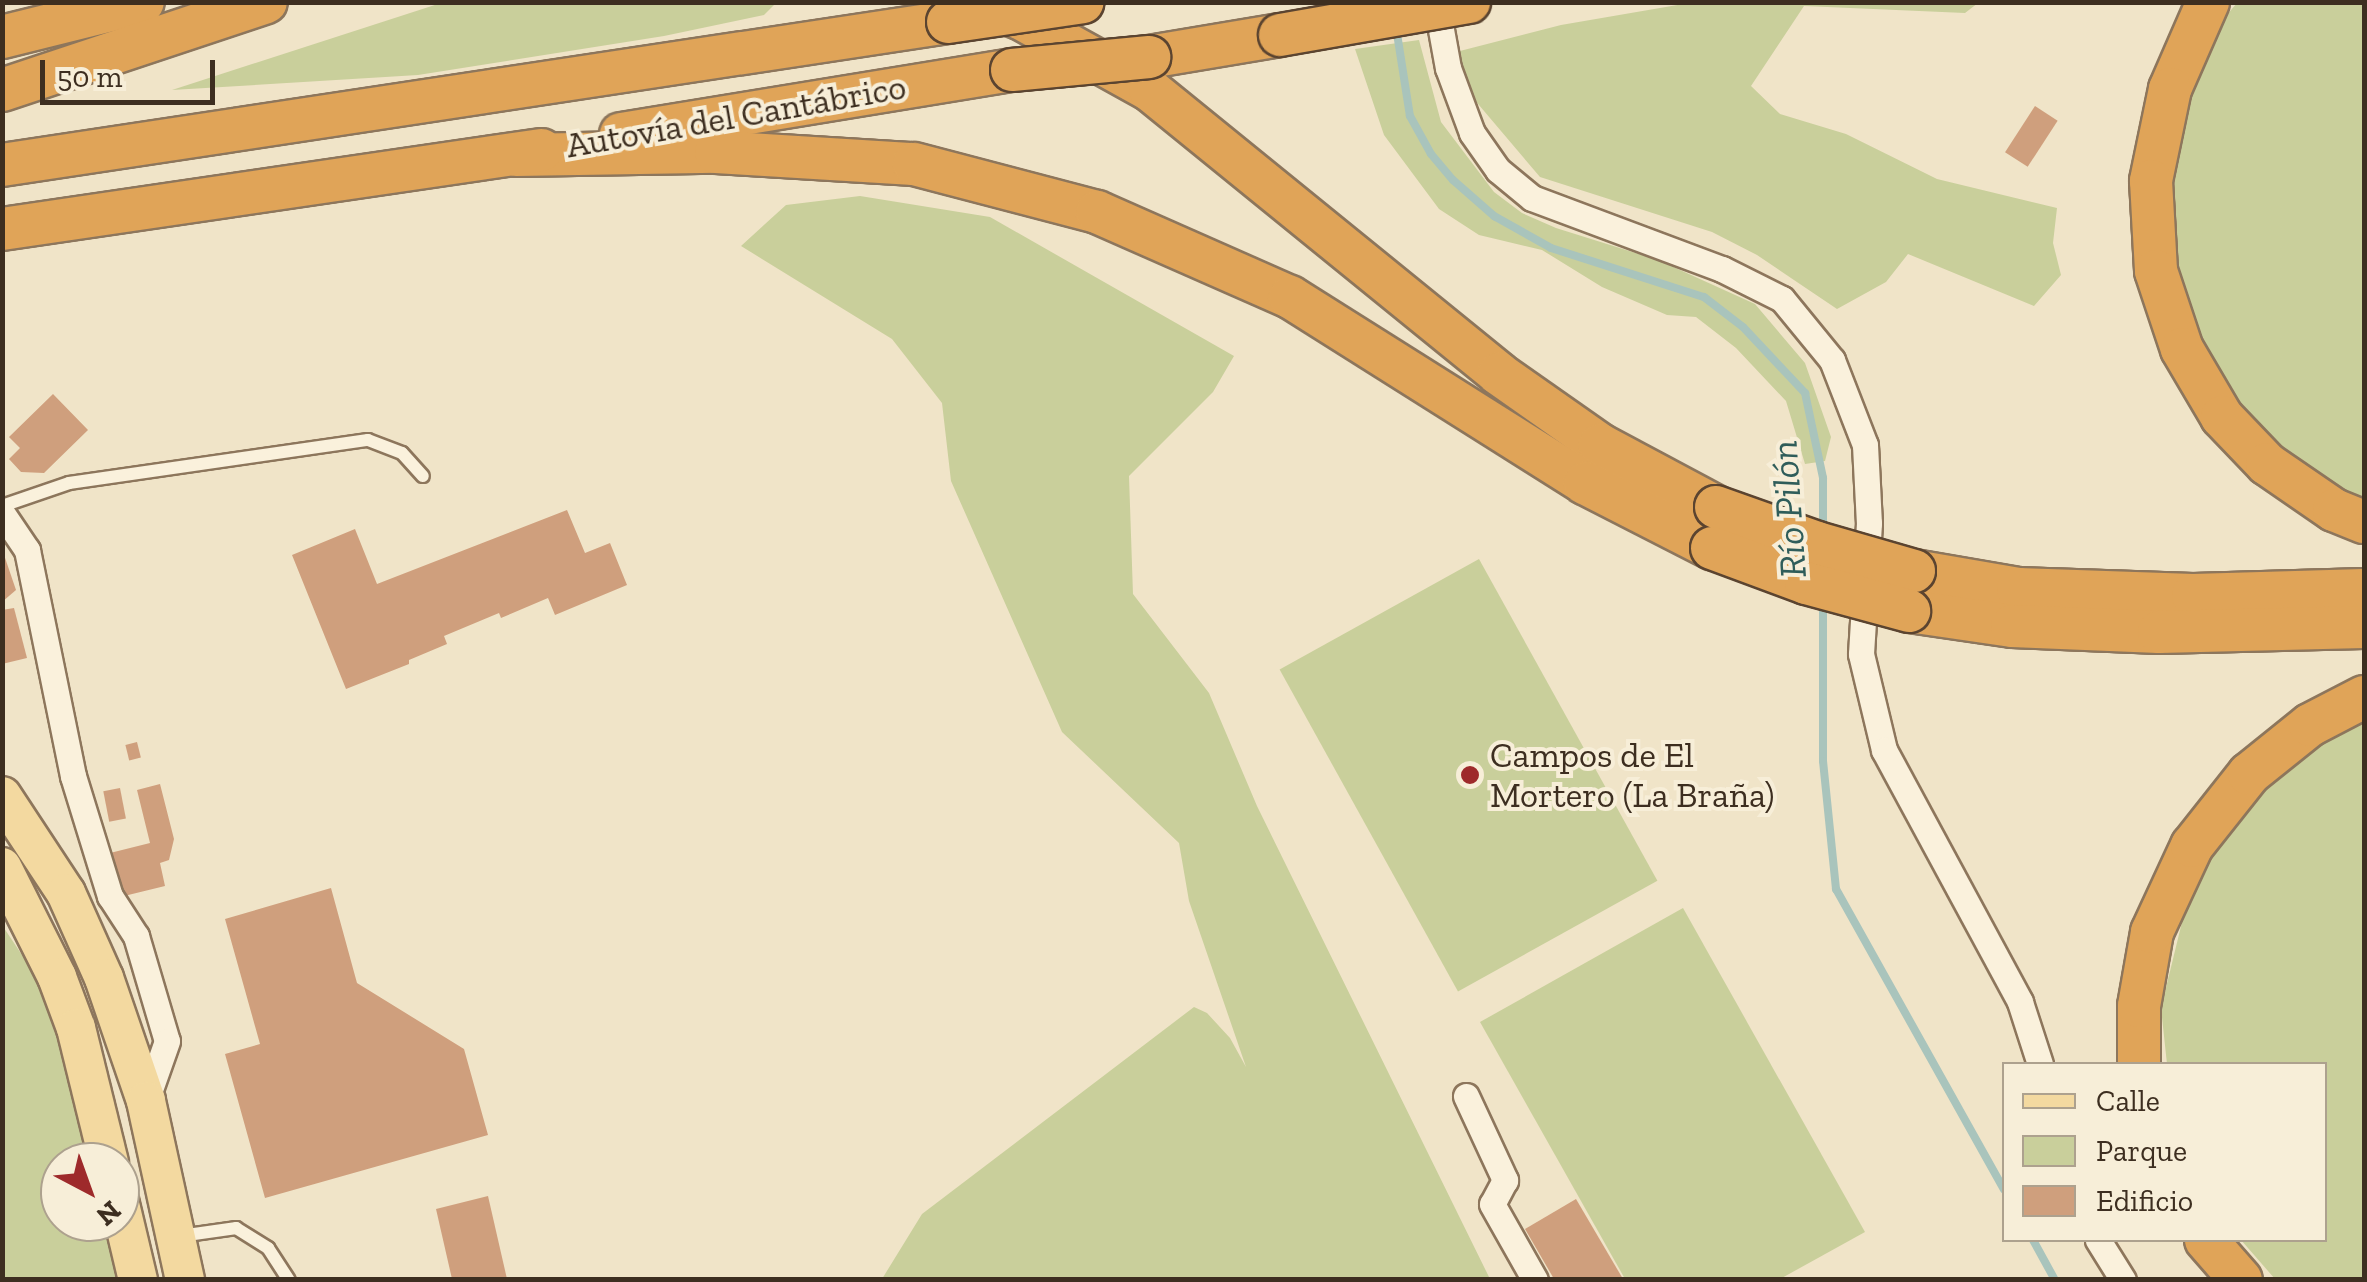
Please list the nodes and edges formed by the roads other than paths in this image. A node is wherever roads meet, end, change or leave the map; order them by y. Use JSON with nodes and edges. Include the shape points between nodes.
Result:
{"nodes":[{"id":1,"x":143,"y":2,"type":"edge"},
{"id":2,"x":266,"y":2,"type":"edge"},
{"id":3,"x":1084,"y":2,"type":"edge"},
{"id":4,"x":1436,"y":2,"type":"edge"},
{"id":5,"x":1469,"y":2,"type":"edge"},
{"id":6,"x":2208,"y":2,"type":"edge"},
{"id":7,"x":964,"y":12,"type":"edge"},
{"id":8,"x":2,"y":37,"type":"edge"},
{"id":9,"x":2,"y":90,"type":"edge"},
{"id":10,"x":516,"y":155,"type":"junction"},
{"id":11,"x":2,"y":166,"type":"edge"},
{"id":12,"x":2,"y":229,"type":"edge"},
{"id":13,"x":423,"y":476,"type":"dead end"},
{"id":14,"x":2,"y":510,"type":"edge"},
{"id":15,"x":2364,"y":522,"type":"edge"},
{"id":16,"x":1714,"y":528,"type":"junction"},
{"id":17,"x":2364,"y":590,"type":"edge"},
{"id":18,"x":1911,"y":591,"type":"junction"},
{"id":19,"x":2364,"y":627,"type":"edge"},
{"id":20,"x":2364,"y":697,"type":"edge"},
{"id":21,"x":2,"y":796,"type":"edge"},
{"id":22,"x":2,"y":867,"type":"edge"},
{"id":23,"x":2039,"y":1062,"type":"edge"},
{"id":24,"x":2139,"y":1062,"type":"edge"},
{"id":25,"x":1466,"y":1096,"type":"dead end"},
{"id":26,"x":146,"y":1101,"type":"junction"},
{"id":27,"x":105,"y":1142,"type":"edge"},
{"id":28,"x":176,"y":1236,"type":"junction"},
{"id":29,"x":129,"y":1242,"type":"edge"},
{"id":30,"x":2099,"y":1242,"type":"edge"},
{"id":31,"x":2208,"y":1242,"type":"edge"},
{"id":32,"x":138,"y":1280,"type":"edge"},
{"id":33,"x":186,"y":1280,"type":"edge"},
{"id":34,"x":289,"y":1280,"type":"edge"},
{"id":35,"x":1535,"y":1280,"type":"edge"},
{"id":36,"x":2123,"y":1280,"type":"edge"},
{"id":37,"x":2241,"y":1280,"type":"edge"}],
"edges":[{"from":1,"to":8,"type":"highway"},
{"from":2,"to":9,"type":"highway"},
{"from":3,"to":7,"type":"highway","name":"Autovía del Cantábrico","bridge":true},
{"from":4,"to":23,"type":"street","via":[[1448,68],[1472,133],[1498,170],[1532,198],[1722,269],[1782,299],[1832,360],[1865,445],[1869,523],[1861,654],[1884,750],[2020,1002]]},
{"from":5,"to":10,"type":"highway","name":"Autovía del Cantábrico","bridge":true,"via":[[1149,57],[1012,70],[712,116]]},
{"from":6,"to":15,"type":"highway","via":[[2170,89],[2151,182],[2156,270],[2182,349],[2222,417],[2268,464],[2334,510]]},
{"from":7,"to":11,"type":"highway","name":"Autovía del Cantábrico"},
{"from":7,"to":16,"type":"highway","via":[[1020,18],[1150,90],[1500,374]]},
{"from":10,"to":12,"type":"highway","name":"Autovía del Cantábrico"},
{"from":10,"to":16,"type":"highway","via":[[716,152],[914,164],[1097,212],[1290,296],[1585,483]]},
{"from":13,"to":14,"type":"lane","via":[[402,453],[368,440],[69,483]]},
{"from":14,"to":26,"type":"street","via":[[27,550],[73,776],[110,896],[136,936],[167,1041]]},
{"from":16,"to":18,"type":"highway","bridge":true,"via":[[1817,544]]},
{"from":17,"to":18,"type":"highway"},
{"from":18,"to":19,"type":"highway","via":[[2012,626],[2159,632]]},
{"from":20,"to":24,"type":"highway","via":[[2310,725],[2249,774],[2192,846],[2152,932],[2139,1006]]},
{"from":21,"to":26,"type":"main road","via":[[66,893]]},
{"from":22,"to":27,"type":"main road","via":[[57,977]]},
{"from":25,"to":35,"type":"street","via":[[1505,1180],[1492,1204]]},
{"from":26,"to":28,"type":"main road"},
{"from":28,"to":33,"type":"main road"},
{"from":28,"to":34,"type":"lane","via":[[236,1228],[268,1248]]},
{"from":29,"to":32,"type":"main road"},
{"from":30,"to":36,"type":"street"},
{"from":31,"to":37,"type":"highway"}]}
